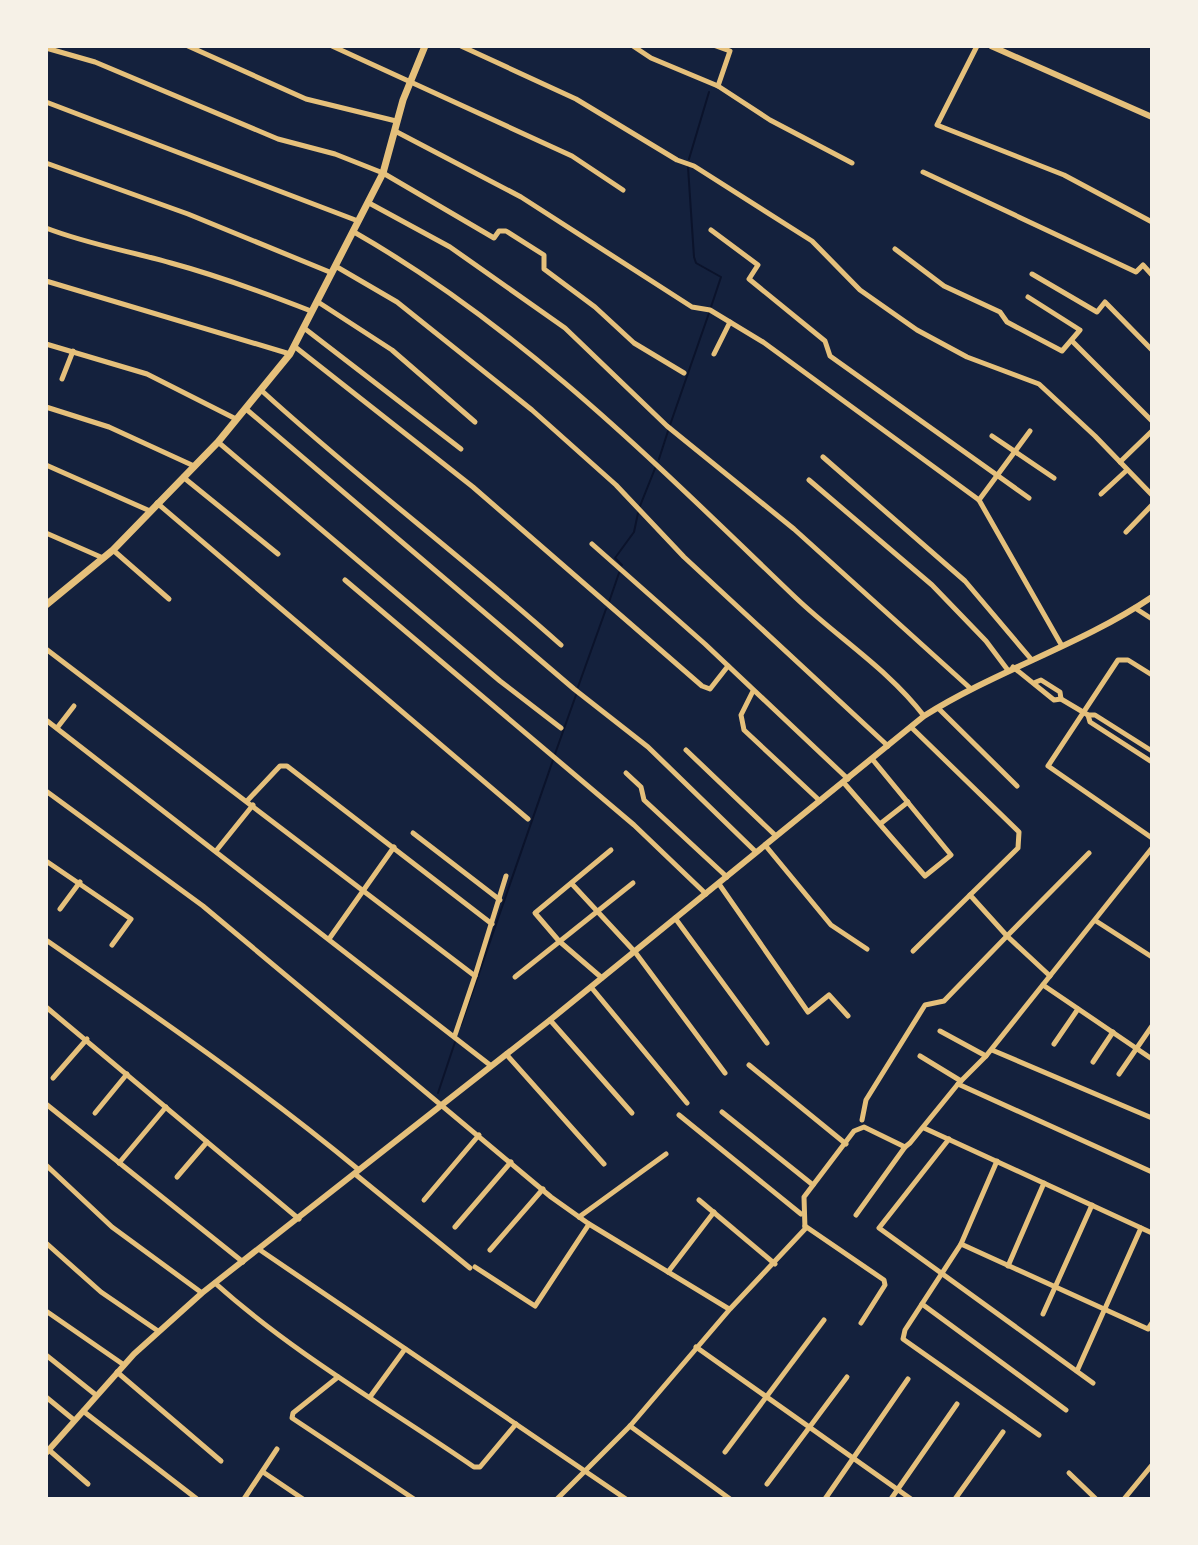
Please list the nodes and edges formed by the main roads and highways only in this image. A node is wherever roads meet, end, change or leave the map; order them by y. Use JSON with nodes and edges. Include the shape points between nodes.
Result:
{"nodes":[{"id":1,"x":425,"y":46,"type":"edge"},
{"id":2,"x":46,"y":605,"type":"edge"}],
"edges":[{"from":1,"to":2,"type":"main road","via":[[383,173],[292,350],[218,442],[113,550]]}]}
